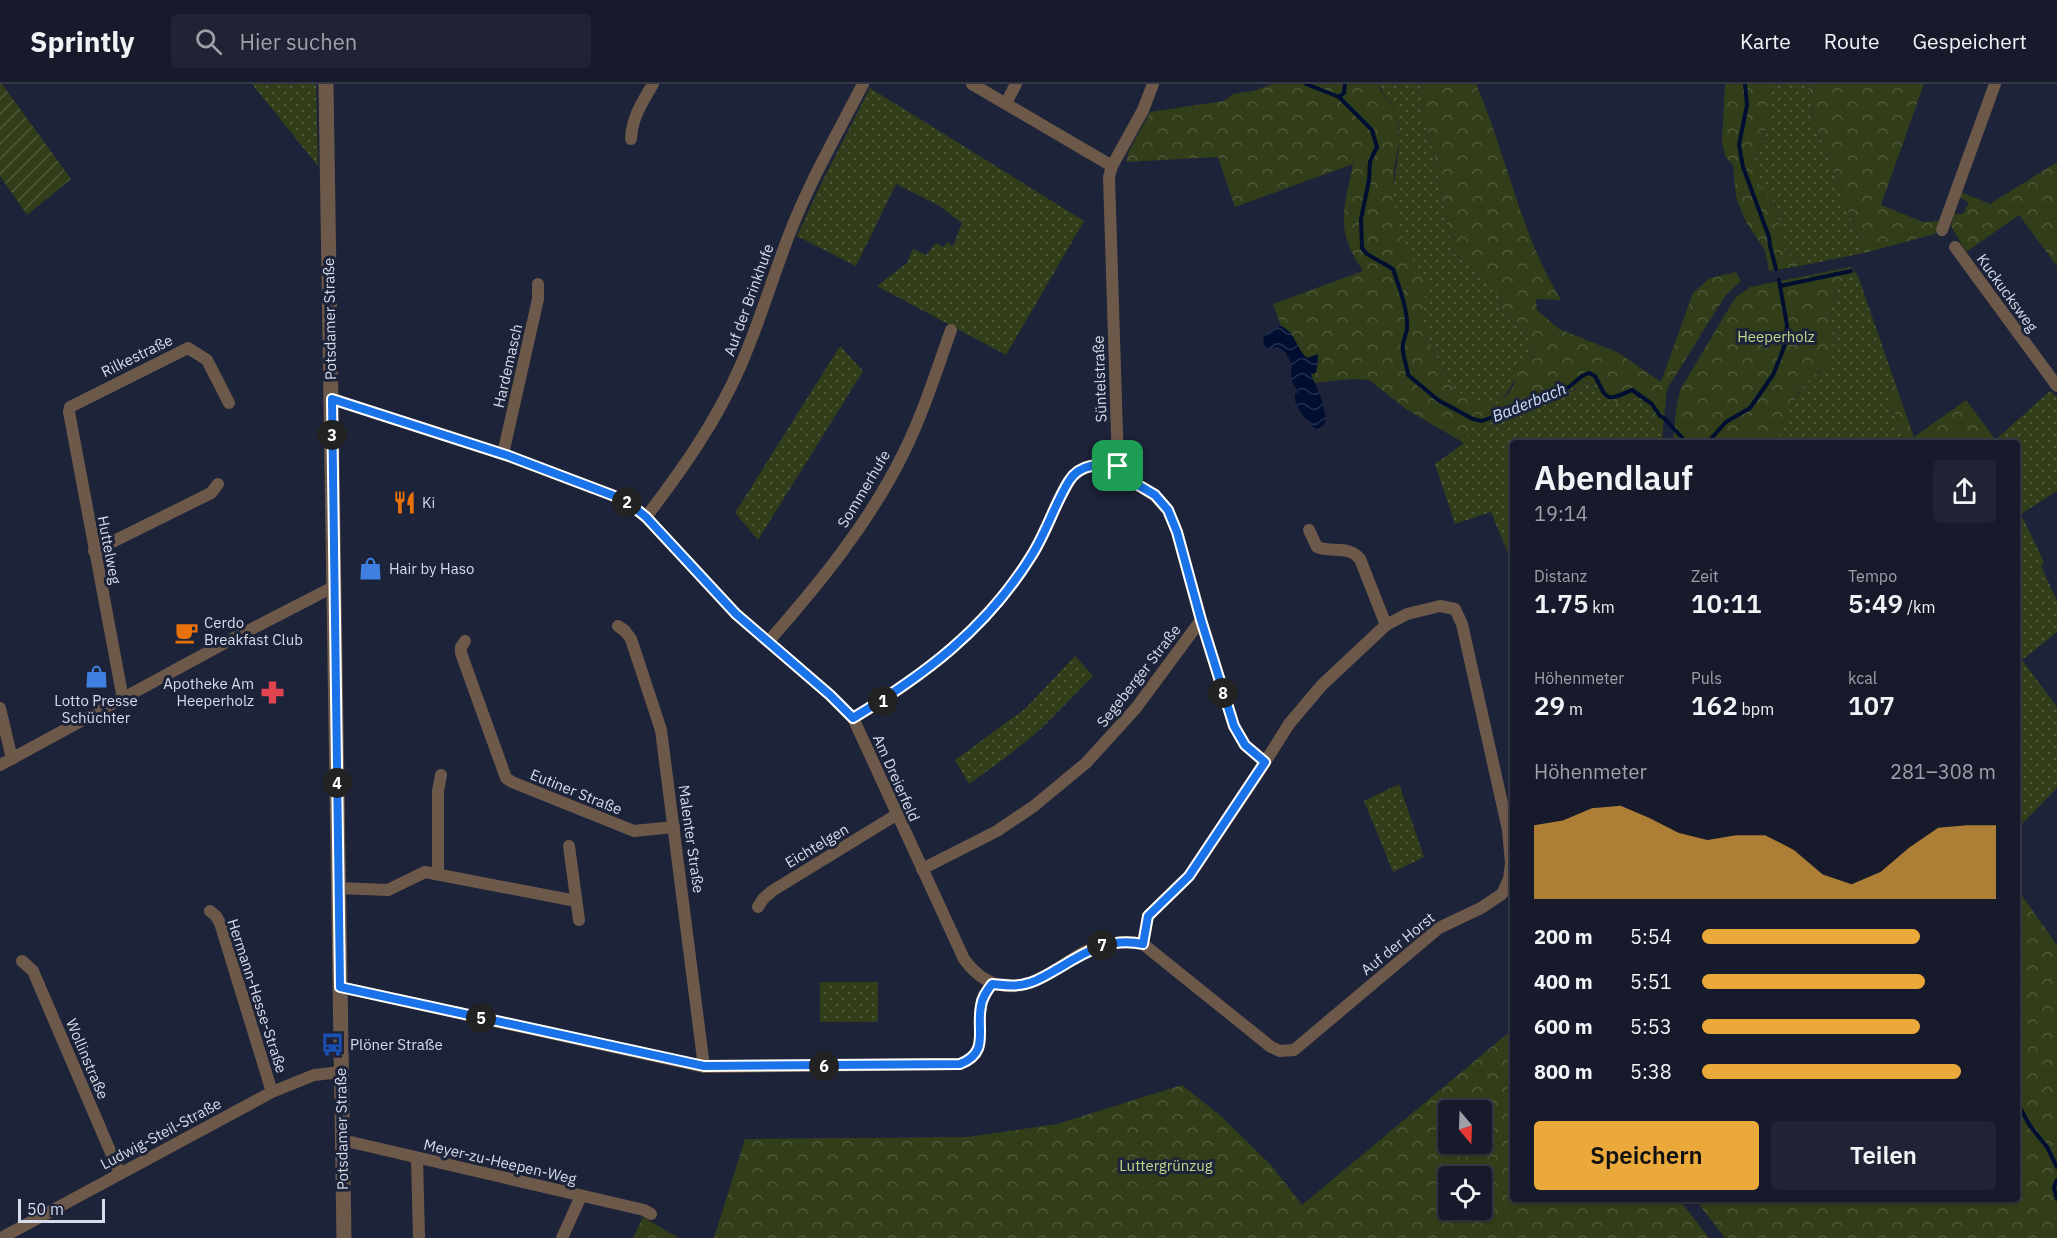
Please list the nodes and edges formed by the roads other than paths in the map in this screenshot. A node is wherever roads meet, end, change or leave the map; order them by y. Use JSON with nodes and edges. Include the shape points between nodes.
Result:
{"nodes":[{"id":1,"x":326,"y":84,"type":"edge"},
{"id":2,"x":653,"y":84,"type":"edge"},
{"id":3,"x":863,"y":84,"type":"edge"},
{"id":4,"x":972,"y":84,"type":"edge"},
{"id":5,"x":1016,"y":84,"type":"edge"},
{"id":6,"x":1153,"y":84,"type":"edge"},
{"id":7,"x":1995,"y":84,"type":"edge"},
{"id":8,"x":1006,"y":103,"type":"junction"},
{"id":9,"x":631,"y":139,"type":"dead end"},
{"id":10,"x":1112,"y":166,"type":"junction"},
{"id":11,"x":1942,"y":230,"type":"dead end"},
{"id":12,"x":1955,"y":246,"type":"dead end"},
{"id":13,"x":538,"y":284,"type":"dead end"},
{"id":14,"x":951,"y":330,"type":"dead end"},
{"id":15,"x":2057,"y":386,"type":"edge"},
{"id":16,"x":332,"y":399,"type":"junction"},
{"id":17,"x":229,"y":403,"type":"dead end"},
{"id":18,"x":69,"y":407,"type":"joint"},
{"id":19,"x":503,"y":454,"type":"junction"},
{"id":20,"x":1118,"y":466,"type":"junction"},
{"id":21,"x":218,"y":484,"type":"dead end"},
{"id":22,"x":646,"y":517,"type":"junction"},
{"id":23,"x":1309,"y":530,"type":"dead end"},
{"id":24,"x":94,"y":551,"type":"junction"},
{"id":25,"x":335,"y":586,"type":"junction"},
{"id":26,"x":1201,"y":620,"type":"junction"},
{"id":27,"x":1386,"y":625,"type":"junction"},
{"id":28,"x":618,"y":626,"type":"dead end"},
{"id":29,"x":465,"y":641,"type":"dead end"},
{"id":30,"x":768,"y":642,"type":"junction"},
{"id":31,"x":123,"y":699,"type":"junction"},
{"id":32,"x":0,"y":708,"type":"edge"},
{"id":33,"x":853,"y":718,"type":"junction"},
{"id":34,"x":12,"y":759,"type":"junction"},
{"id":35,"x":1265,"y":762,"type":"junction"},
{"id":36,"x":0,"y":765,"type":"edge"},
{"id":37,"x":441,"y":775,"type":"dead end"},
{"id":38,"x":896,"y":815,"type":"junction"},
{"id":39,"x":674,"y":827,"type":"junction"},
{"id":40,"x":569,"y":846,"type":"dead end"},
{"id":41,"x":1510,"y":852,"type":"edge"},
{"id":42,"x":922,"y":869,"type":"junction"},
{"id":43,"x":1510,"y":871,"type":"edge"},
{"id":44,"x":438,"y":874,"type":"junction"},
{"id":45,"x":339,"y":888,"type":"junction"},
{"id":46,"x":576,"y":901,"type":"junction"},
{"id":47,"x":758,"y":907,"type":"dead end"},
{"id":48,"x":210,"y":911,"type":"dead end"},
{"id":49,"x":579,"y":920,"type":"dead end"},
{"id":50,"x":1143,"y":944,"type":"junction"},
{"id":51,"x":22,"y":961,"type":"dead end"},
{"id":52,"x":992,"y":984,"type":"junction"},
{"id":53,"x":340,"y":987,"type":"junction"},
{"id":54,"x":704,"y":1066,"type":"junction"},
{"id":55,"x":341,"y":1072,"type":"junction"},
{"id":56,"x":272,"y":1092,"type":"junction"},
{"id":57,"x":342,"y":1140,"type":"junction"},
{"id":58,"x":417,"y":1158,"type":"junction"},
{"id":59,"x":120,"y":1174,"type":"junction"},
{"id":60,"x":581,"y":1196,"type":"junction"},
{"id":61,"x":651,"y":1214,"type":"dead end"},
{"id":62,"x":1,"y":1238,"type":"edge"},
{"id":63,"x":344,"y":1238,"type":"edge"},
{"id":64,"x":419,"y":1238,"type":"edge"},
{"id":65,"x":562,"y":1238,"type":"edge"}],
"edges":[{"from":1,"to":16,"type":"street","name":"Potsdamer Straße"},
{"from":2,"to":9,"type":"street","via":[[636,111]]},
{"from":3,"to":22,"type":"street","name":"Auf der Brinkhufe","via":[[789,234],[740,369],[689,460]]},
{"from":4,"to":8,"type":"street"},
{"from":5,"to":8,"type":"street"},
{"from":6,"to":10,"type":"street"},
{"from":7,"to":11,"type":"street","via":[[1957,204]]},
{"from":8,"to":10,"type":"street"},
{"from":10,"to":20,"type":"street","name":"Süntelstraße","via":[[1108,188]]},
{"from":12,"to":15,"type":"street","name":"Kuckucksweg"},
{"from":13,"to":19,"type":"street","name":"Hardemasch","via":[[538,299]]},
{"from":14,"to":30,"type":"street","name":"Sommerhufe","via":[[922,413],[885,486],[833,564]]},
{"from":16,"to":19,"type":"street","name":"Am Dreierfeld"},
{"from":16,"to":25,"type":"street","name":"Potsdamer Straße"},
{"from":17,"to":18,"type":"street","name":"Rilkestraße","via":[[207,360],[188,348]]},
{"from":18,"to":24,"type":"street","name":"Huttelweg"},
{"from":19,"to":22,"type":"street","name":"Am Dreierfeld","via":[[607,492]]},
{"from":20,"to":26,"type":"street","via":[[1123,476],[1155,495],[1168,510]]},
{"from":20,"to":33,"type":"street","via":[[1101,464],[1077,471],[1031,558],[994,607],[933,666]]},
{"from":21,"to":24,"type":"street","via":[[211,493]]},
{"from":22,"to":30,"type":"street","name":"Am Dreierfeld","via":[[717,596]]},
{"from":23,"to":27,"type":"street","via":[[1317,547],[1350,551],[1360,559]]},
{"from":24,"to":31,"type":"street","name":"Huttelweg"},
{"from":25,"to":31,"type":"street"},
{"from":25,"to":45,"type":"street","name":"Potsdamer Straße"},
{"from":26,"to":35,"type":"street","via":[[1234,726],[1245,745]]},
{"from":26,"to":42,"type":"street","name":"Segeberger Straße","via":[[1136,708],[1086,762],[1004,827]]},
{"from":27,"to":35,"type":"street","via":[[1300,708]]},
{"from":27,"to":41,"type":"street","name":"Auf der Horst","via":[[1407,614],[1440,606],[1455,609],[1462,624]]},
{"from":28,"to":39,"type":"street","name":"Malenter Straße","via":[[631,639],[659,721]]},
{"from":29,"to":39,"type":"street","name":"Eutiner Straße","via":[[461,653],[506,778],[634,831]]},
{"from":30,"to":33,"type":"street","name":"Am Dreierfeld"},
{"from":31,"to":34,"type":"street"},
{"from":32,"to":34,"type":"street"},
{"from":33,"to":38,"type":"street","name":"Am Dreierfeld"},
{"from":34,"to":36,"type":"street"},
{"from":35,"to":50,"type":"street","via":[[1189,876],[1148,916]]},
{"from":37,"to":44,"type":"street"},
{"from":38,"to":42,"type":"street","name":"Am Dreierfeld"},
{"from":38,"to":47,"type":"street","name":"Eichtelgen","via":[[772,891]]},
{"from":39,"to":54,"type":"street","name":"Malenter Straße"},
{"from":40,"to":46,"type":"street"},
{"from":42,"to":52,"type":"street","name":"Am Dreierfeld","via":[[964,959]]},
{"from":43,"to":50,"type":"street","name":"Auf der Horst","via":[[1502,894],[1439,928],[1294,1050],[1271,1047]]},
{"from":44,"to":45,"type":"street","via":[[425,872],[388,890]]},
{"from":44,"to":46,"type":"street"},
{"from":45,"to":53,"type":"street","name":"Potsdamer Straße"},
{"from":46,"to":49,"type":"street"},
{"from":48,"to":56,"type":"street","name":"Hermann-Hesse-Straße","via":[[220,923]]},
{"from":50,"to":52,"type":"street","via":[[1106,944],[1026,984]]},
{"from":51,"to":59,"type":"street","name":"Wollinstraße","via":[[33,971]]},
{"from":52,"to":54,"type":"street","via":[[981,1004],[978,1050],[969,1061],[960,1064]]},
{"from":53,"to":54,"type":"street"},
{"from":53,"to":55,"type":"street","name":"Potsdamer Straße"},
{"from":55,"to":56,"type":"street","name":"Ludwig-Steil-Straße","via":[[314,1075]]},
{"from":55,"to":57,"type":"street","name":"Potsdamer Straße"},
{"from":56,"to":59,"type":"street","name":"Ludwig-Steil-Straße"},
{"from":57,"to":58,"type":"street","name":"Meyer-zu-Heepen-Weg"},
{"from":57,"to":63,"type":"street","name":"Potsdamer Straße"},
{"from":58,"to":60,"type":"street","name":"Meyer-zu-Heepen-Weg"},
{"from":58,"to":64,"type":"street"},
{"from":59,"to":62,"type":"street","name":"Ludwig-Steil-Straße"},
{"from":60,"to":61,"type":"street","name":"Meyer-zu-Heepen-Weg"},
{"from":60,"to":65,"type":"street"}]}
